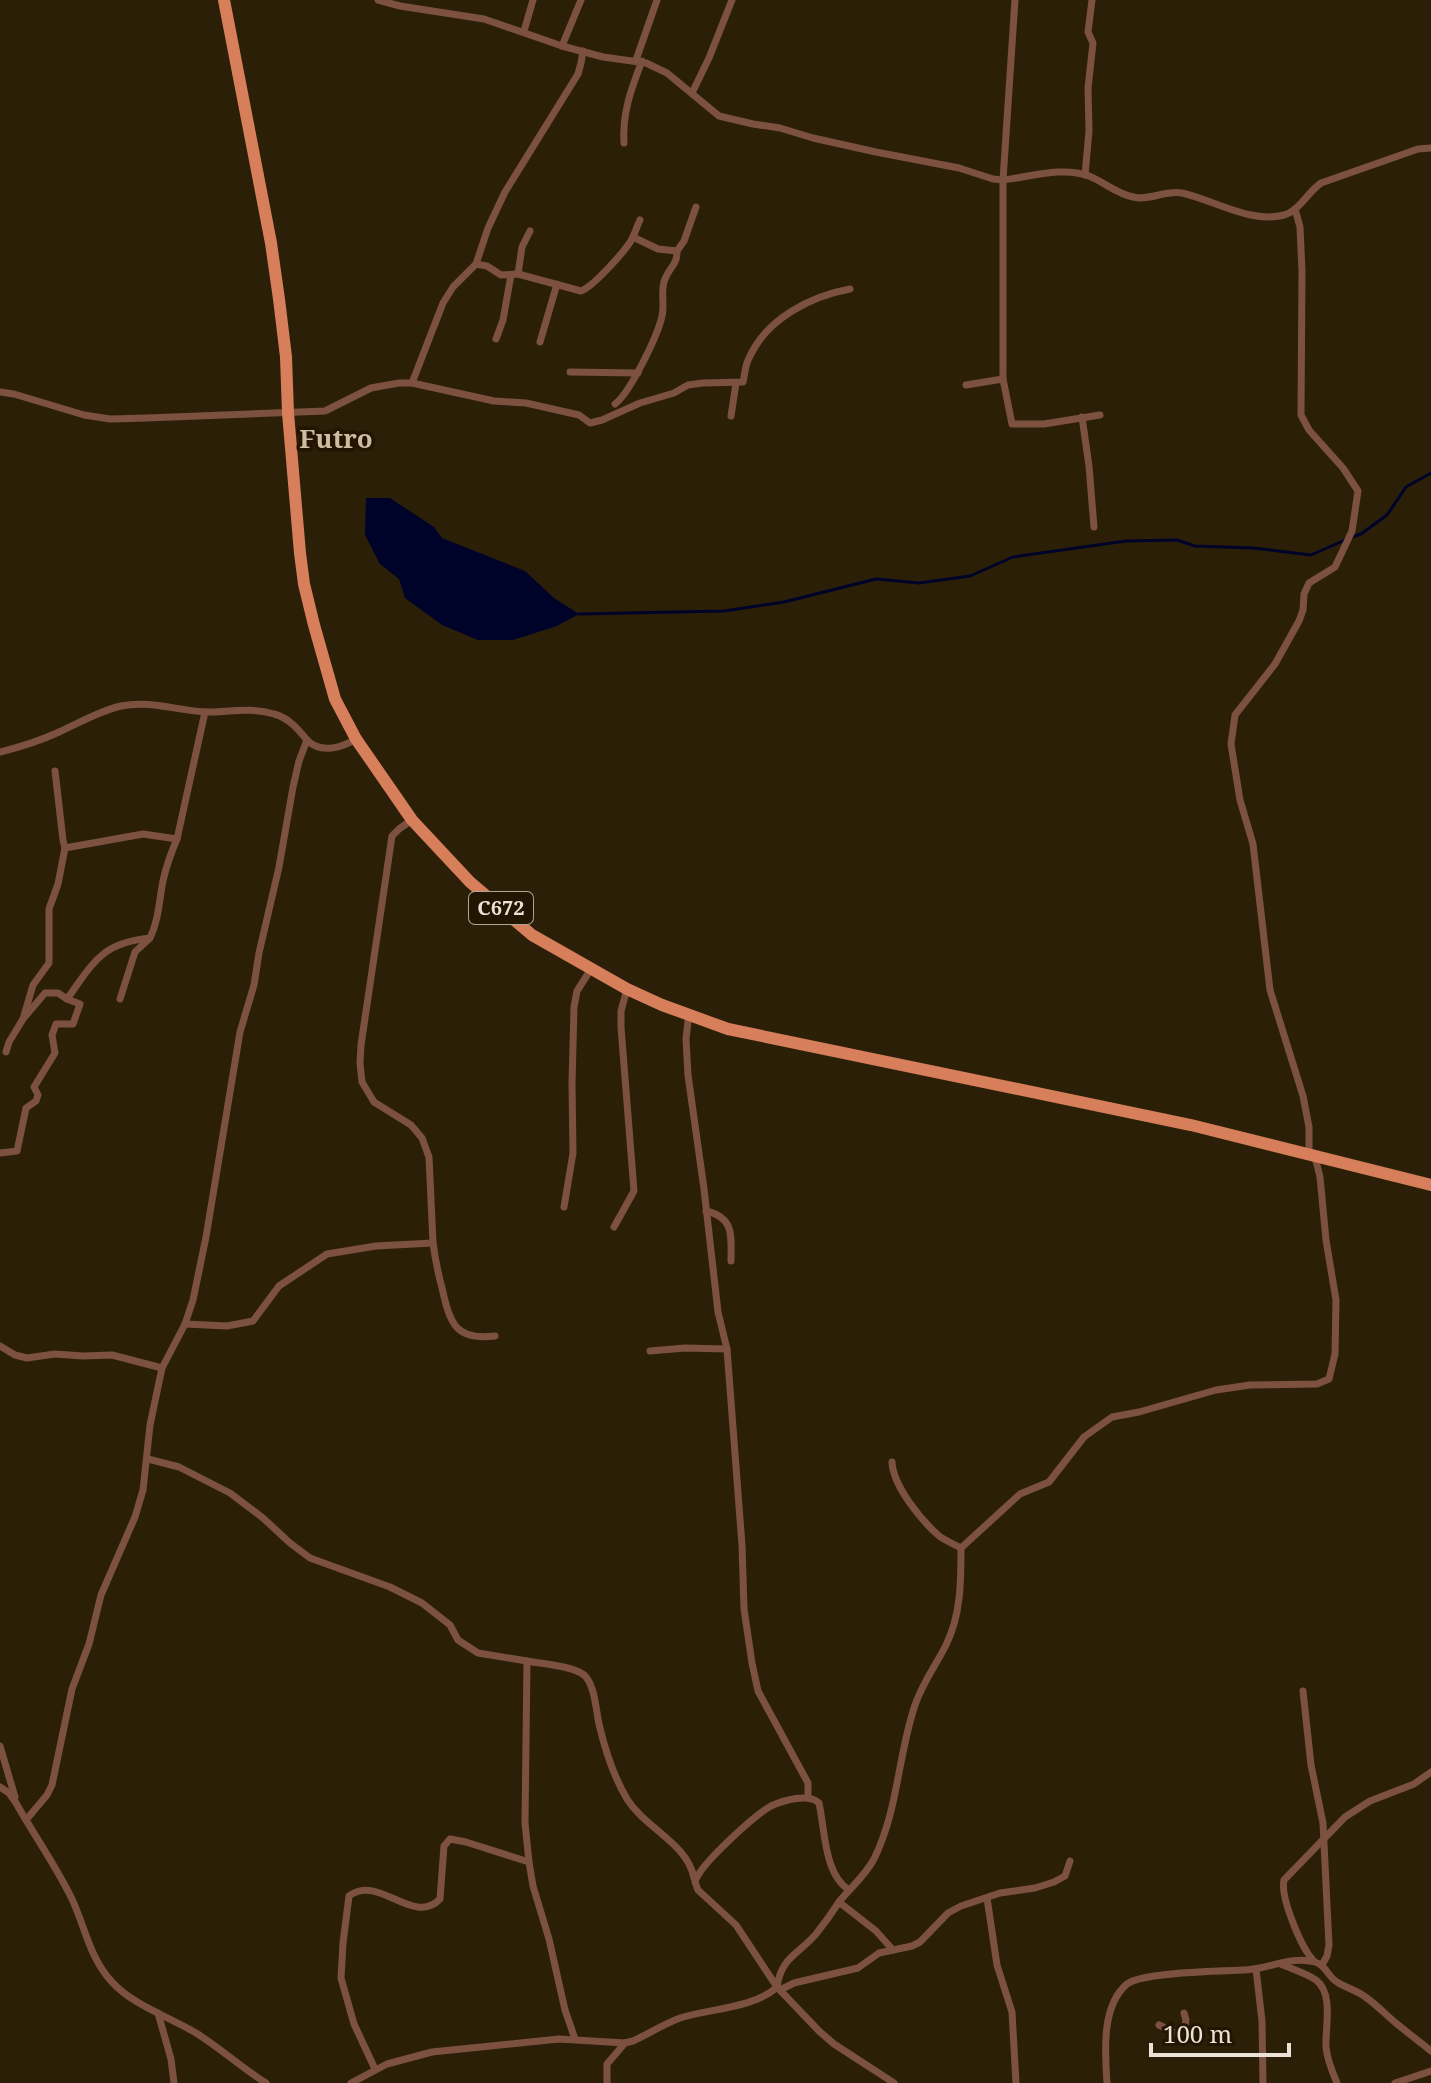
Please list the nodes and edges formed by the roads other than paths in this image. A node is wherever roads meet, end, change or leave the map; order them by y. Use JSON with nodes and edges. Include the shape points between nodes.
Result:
{"nodes":[{"id":1,"x":224,"y":0,"type":"edge"},
{"id":2,"x":378,"y":0,"type":"edge"},
{"id":3,"x":533,"y":0,"type":"edge"},
{"id":4,"x":581,"y":0,"type":"edge"},
{"id":5,"x":657,"y":0,"type":"edge"},
{"id":6,"x":732,"y":0,"type":"edge"},
{"id":7,"x":1015,"y":0,"type":"edge"},
{"id":8,"x":1092,"y":0,"type":"edge"},
{"id":9,"x":524,"y":31,"type":"junction"},
{"id":10,"x":562,"y":46,"type":"junction"},
{"id":11,"x":583,"y":51,"type":"junction"},
{"id":12,"x":639,"y":61,"type":"junction"},
{"id":13,"x":692,"y":93,"type":"junction"},
{"id":14,"x":624,"y":143,"type":"dead end"},
{"id":15,"x":1431,"y":148,"type":"edge"},
{"id":16,"x":1085,"y":175,"type":"junction"},
{"id":17,"x":1003,"y":180,"type":"junction"},
{"id":18,"x":696,"y":207,"type":"dead end"},
{"id":19,"x":1295,"y":209,"type":"junction"},
{"id":20,"x":640,"y":220,"type":"dead end"},
{"id":21,"x":530,"y":231,"type":"dead end"},
{"id":22,"x":633,"y":237,"type":"junction"},
{"id":23,"x":677,"y":251,"type":"junction"},
{"id":24,"x":476,"y":264,"type":"junction"},
{"id":25,"x":514,"y":274,"type":"junction"},
{"id":26,"x":557,"y":284,"type":"junction"},
{"id":27,"x":850,"y":289,"type":"dead end"},
{"id":28,"x":496,"y":339,"type":"dead end"},
{"id":29,"x":540,"y":342,"type":"dead end"},
{"id":30,"x":570,"y":372,"type":"dead end"},
{"id":31,"x":638,"y":373,"type":"junction"},
{"id":32,"x":1003,"y":379,"type":"junction"},
{"id":33,"x":412,"y":383,"type":"junction"},
{"id":34,"x":736,"y":383,"type":"junction"},
{"id":35,"x":966,"y":385,"type":"dead end"},
{"id":36,"x":0,"y":392,"type":"edge"},
{"id":37,"x":615,"y":404,"type":"dead end"},
{"id":38,"x":288,"y":413,"type":"junction"},
{"id":39,"x":1100,"y":415,"type":"dead end"},
{"id":40,"x":731,"y":416,"type":"dead end"},
{"id":41,"x":1082,"y":417,"type":"junction"},
{"id":42,"x":1094,"y":527,"type":"dead end"},
{"id":43,"x":205,"y":712,"type":"junction"},
{"id":44,"x":356,"y":739,"type":"junction"},
{"id":45,"x":307,"y":740,"type":"junction"},
{"id":46,"x":0,"y":752,"type":"edge"},
{"id":47,"x":55,"y":771,"type":"dead end"},
{"id":48,"x":412,"y":820,"type":"junction"},
{"id":49,"x":177,"y":839,"type":"junction"},
{"id":50,"x":65,"y":848,"type":"junction"},
{"id":51,"x":150,"y":938,"type":"junction"},
{"id":52,"x":591,"y":969,"type":"junction"},
{"id":53,"x":627,"y":989,"type":"junction"},
{"id":54,"x":67,"y":999,"type":"junction"},
{"id":55,"x":120,"y":999,"type":"dead end"},
{"id":56,"x":692,"y":1016,"type":"junction"},
{"id":57,"x":23,"y":1019,"type":"junction"},
{"id":58,"x":6,"y":1052,"type":"dead end"},
{"id":59,"x":0,"y":1153,"type":"edge"},
{"id":60,"x":1312,"y":1156,"type":"junction"},
{"id":61,"x":1431,"y":1185,"type":"edge"},
{"id":62,"x":564,"y":1207,"type":"dead end"},
{"id":63,"x":706,"y":1211,"type":"junction"},
{"id":64,"x":614,"y":1227,"type":"dead end"},
{"id":65,"x":433,"y":1243,"type":"junction"},
{"id":66,"x":731,"y":1261,"type":"dead end"},
{"id":67,"x":185,"y":1324,"type":"junction"},
{"id":68,"x":495,"y":1336,"type":"dead end"},
{"id":69,"x":0,"y":1346,"type":"edge"},
{"id":70,"x":727,"y":1349,"type":"junction"},
{"id":71,"x":650,"y":1351,"type":"dead end"},
{"id":72,"x":162,"y":1368,"type":"junction"},
{"id":73,"x":148,"y":1459,"type":"junction"},
{"id":74,"x":892,"y":1462,"type":"dead end"},
{"id":75,"x":961,"y":1548,"type":"junction"},
{"id":76,"x":527,"y":1661,"type":"junction"},
{"id":77,"x":1303,"y":1691,"type":"dead end"},
{"id":78,"x":0,"y":1746,"type":"edge"},
{"id":79,"x":1431,"y":1772,"type":"edge"},
{"id":80,"x":0,"y":1787,"type":"edge"},
{"id":81,"x":808,"y":1798,"type":"junction"},
{"id":82,"x":16,"y":1803,"type":"junction"},
{"id":83,"x":26,"y":1820,"type":"junction"},
{"id":84,"x":1323,"y":1840,"type":"junction"},
{"id":85,"x":1070,"y":1861,"type":"dead end"},
{"id":86,"x":529,"y":1862,"type":"junction"},
{"id":87,"x":695,"y":1882,"type":"junction"},
{"id":88,"x":849,"y":1890,"type":"junction"},
{"id":89,"x":987,"y":1898,"type":"junction"},
{"id":90,"x":839,"y":1902,"type":"junction"},
{"id":91,"x":893,"y":1950,"type":"junction"},
{"id":92,"x":1318,"y":1963,"type":"junction"},
{"id":93,"x":1280,"y":1964,"type":"junction"},
{"id":94,"x":1256,"y":1969,"type":"junction"},
{"id":95,"x":779,"y":1988,"type":"junction"},
{"id":96,"x":158,"y":2013,"type":"junction"},
{"id":97,"x":1184,"y":2013,"type":"dead end"},
{"id":98,"x":1159,"y":2025,"type":"dead end"},
{"id":99,"x":575,"y":2039,"type":"junction"},
{"id":100,"x":625,"y":2043,"type":"junction"},
{"id":101,"x":1431,"y":2051,"type":"edge"},
{"id":102,"x":375,"y":2069,"type":"junction"},
{"id":103,"x":1431,"y":2071,"type":"edge"},
{"id":104,"x":174,"y":2083,"type":"edge"},
{"id":105,"x":266,"y":2083,"type":"edge"},
{"id":106,"x":351,"y":2083,"type":"edge"},
{"id":107,"x":607,"y":2083,"type":"edge"},
{"id":108,"x":894,"y":2083,"type":"edge"},
{"id":109,"x":1016,"y":2083,"type":"edge"},
{"id":110,"x":1107,"y":2083,"type":"edge"},
{"id":111,"x":1263,"y":2083,"type":"edge"},
{"id":112,"x":1337,"y":2083,"type":"edge"},
{"id":113,"x":1395,"y":2083,"type":"edge"}],
"edges":[{"from":1,"to":38,"type":"main road","number":"C672","via":[[271,243]]},
{"from":2,"to":9,"type":"street"},
{"from":3,"to":9,"type":"street"},
{"from":4,"to":10,"type":"street"},
{"from":5,"to":12,"type":"street"},
{"from":6,"to":13,"type":"street"},
{"from":7,"to":17,"type":"street"},
{"from":8,"to":16,"type":"street"},
{"from":9,"to":10,"type":"street"},
{"from":10,"to":11,"type":"street"},
{"from":11,"to":12,"type":"street"},
{"from":11,"to":24,"type":"street","via":[[578,74],[505,192]]},
{"from":12,"to":13,"type":"street","via":[[667,73]]},
{"from":12,"to":14,"type":"street","via":[[624,117]]},
{"from":13,"to":17,"type":"street","via":[[719,116]]},
{"from":15,"to":19,"type":"street","via":[[1321,183]]},
{"from":16,"to":17,"type":"street","via":[[1052,173]]},
{"from":16,"to":19,"type":"street","via":[[1137,198],[1171,191],[1257,216],[1277,217]]},
{"from":17,"to":32,"type":"street"},
{"from":18,"to":23,"type":"street"},
{"from":19,"to":60,"type":"street","via":[[1302,271],[1301,415],[1358,491],[1356,514],[1335,567],[1309,583],[1288,642],[1235,715],[1231,744],[1253,844],[1270,990],[1303,1096]]},
{"from":20,"to":22,"type":"street"},
{"from":21,"to":25,"type":"street"},
{"from":22,"to":23,"type":"street"},
{"from":22,"to":26,"type":"street","via":[[586,290]]},
{"from":23,"to":31,"type":"street","via":[[677,262],[665,280],[663,316]]},
{"from":24,"to":25,"type":"street","via":[[501,275]]},
{"from":24,"to":33,"type":"street","via":[[443,303]]},
{"from":25,"to":26,"type":"street"},
{"from":25,"to":28,"type":"street"},
{"from":26,"to":29,"type":"street"},
{"from":27,"to":34,"type":"street","via":[[811,300],[783,317],[754,348],[743,382]]},
{"from":30,"to":31,"type":"street"},
{"from":31,"to":37,"type":"street"},
{"from":32,"to":35,"type":"street"},
{"from":32,"to":41,"type":"street","via":[[1012,424]]},
{"from":33,"to":34,"type":"street","via":[[536,405],[579,415],[590,423],[688,385]]},
{"from":33,"to":38,"type":"street","via":[[371,388],[325,411]]},
{"from":34,"to":40,"type":"street"},
{"from":36,"to":38,"type":"street","via":[[110,419]]},
{"from":38,"to":44,"type":"main road","number":"C672","via":[[304,584],[335,699]]},
{"from":39,"to":41,"type":"street"},
{"from":41,"to":42,"type":"street"},
{"from":43,"to":45,"type":"street","via":[[274,713]]},
{"from":43,"to":46,"type":"street","via":[[139,703],[120,706]]},
{"from":43,"to":49,"type":"street"},
{"from":44,"to":45,"type":"street","via":[[332,748],[318,748]]},
{"from":44,"to":48,"type":"main road","number":"C672"},
{"from":45,"to":67,"type":"street","via":[[240,1032],[206,1237]]},
{"from":47,"to":50,"type":"street"},
{"from":48,"to":52,"type":"main road","number":"C672","via":[[470,882],[532,935]]},
{"from":48,"to":65,"type":"street","via":[[392,836],[361,1072],[374,1102],[422,1138],[429,1157]]},
{"from":49,"to":50,"type":"street","via":[[143,834]]},
{"from":49,"to":51,"type":"street"},
{"from":50,"to":57,"type":"street","via":[[49,909],[49,963],[33,985]]},
{"from":51,"to":54,"type":"street","via":[[107,950]]},
{"from":51,"to":55,"type":"street","via":[[135,952]]},
{"from":52,"to":53,"type":"main road","number":"C672"},
{"from":52,"to":62,"type":"street","via":[[574,1007],[573,1153]]},
{"from":53,"to":56,"type":"main road","number":"C672"},
{"from":53,"to":64,"type":"street","via":[[621,1027],[634,1191]]},
{"from":54,"to":57,"type":"street","via":[[45,993]]},
{"from":54,"to":59,"type":"street","via":[[80,1004],[73,1024],[56,1024],[55,1053],[34,1087],[38,1095],[26,1108],[17,1151]]},
{"from":56,"to":60,"type":"main road","number":"C672","via":[[728,1029],[1191,1125]]},
{"from":56,"to":63,"type":"street","via":[[686,1050]]},
{"from":57,"to":58,"type":"street"},
{"from":60,"to":61,"type":"main road","number":"C672"},
{"from":60,"to":75,"type":"street","via":[[1320,1177],[1336,1300],[1329,1379],[1216,1390],[1112,1417],[1084,1437],[1049,1482],[1020,1494]]},
{"from":63,"to":66,"type":"street","via":[[729,1225]]},
{"from":63,"to":70,"type":"street"},
{"from":65,"to":67,"type":"street","via":[[327,1254],[279,1286],[253,1321]]},
{"from":65,"to":68,"type":"street","via":[[449,1317],[465,1334]]},
{"from":67,"to":72,"type":"street"},
{"from":69,"to":72,"type":"street","via":[[27,1358],[112,1355]]},
{"from":70,"to":71,"type":"street"},
{"from":70,"to":81,"type":"street","via":[[752,1663],[758,1691],[808,1783]]},
{"from":72,"to":73,"type":"street"},
{"from":73,"to":76,"type":"street","via":[[179,1467],[230,1493],[310,1558],[422,1603],[478,1653]]},
{"from":73,"to":83,"type":"street","via":[[135,1517],[101,1595],[72,1689],[52,1785]]},
{"from":74,"to":75,"type":"street","via":[[896,1481],[923,1518]]},
{"from":75,"to":88,"type":"street","via":[[953,1630],[916,1703],[875,1856]]},
{"from":76,"to":86,"type":"street"},
{"from":76,"to":87,"type":"street","via":[[583,1673],[613,1771],[629,1802],[691,1864]]},
{"from":77,"to":84,"type":"street"},
{"from":78,"to":82,"type":"street"},
{"from":79,"to":84,"type":"street","via":[[1370,1801]]},
{"from":80,"to":82,"type":"street"},
{"from":81,"to":87,"type":"street","via":[[784,1801],[761,1813],[716,1854]]},
{"from":81,"to":88,"type":"street","via":[[819,1802],[835,1875]]},
{"from":82,"to":83,"type":"street"},
{"from":83,"to":96,"type":"street","via":[[69,1893],[102,1969],[121,1991]]},
{"from":84,"to":92,"type":"street","via":[[1329,1945],[1327,1956]]},
{"from":84,"to":92,"type":"street","via":[[1282,1885],[1308,1955]]},
{"from":85,"to":89,"type":"street","via":[[1065,1876],[1054,1882]]},
{"from":86,"to":99,"type":"street"},
{"from":86,"to":102,"type":"street","via":[[450,1839],[444,1846],[441,1894],[435,1904],[407,1905],[364,1889],[349,1896],[341,1978]]},
{"from":87,"to":95,"type":"street","via":[[736,1925]]},
{"from":88,"to":90,"type":"street"},
{"from":89,"to":91,"type":"street","via":[[955,1908],[920,1942]]},
{"from":89,"to":109,"type":"street","via":[[997,1965],[1012,2012]]},
{"from":90,"to":91,"type":"street"},
{"from":90,"to":95,"type":"street","via":[[782,1968]]},
{"from":91,"to":95,"type":"street","via":[[858,1968]]},
{"from":92,"to":93,"type":"street"},
{"from":92,"to":101,"type":"street"},
{"from":93,"to":94,"type":"street"},
{"from":93,"to":112,"type":"street","via":[[1322,1987],[1326,2048]]},
{"from":94,"to":110,"type":"street","via":[[1156,1976],[1128,1984],[1108,2021]]},
{"from":94,"to":111,"type":"street"},
{"from":95,"to":100,"type":"street","via":[[673,2021]]},
{"from":95,"to":108,"type":"street","via":[[826,2038]]},
{"from":96,"to":104,"type":"street"},
{"from":96,"to":105,"type":"street"},
{"from":97,"to":98,"type":"street","via":[[1183,2037]]},
{"from":99,"to":100,"type":"street"},
{"from":99,"to":102,"type":"street","via":[[432,2052]]},
{"from":100,"to":107,"type":"street","via":[[607,2064]]},
{"from":102,"to":106,"type":"street"},
{"from":103,"to":113,"type":"street"}]}
